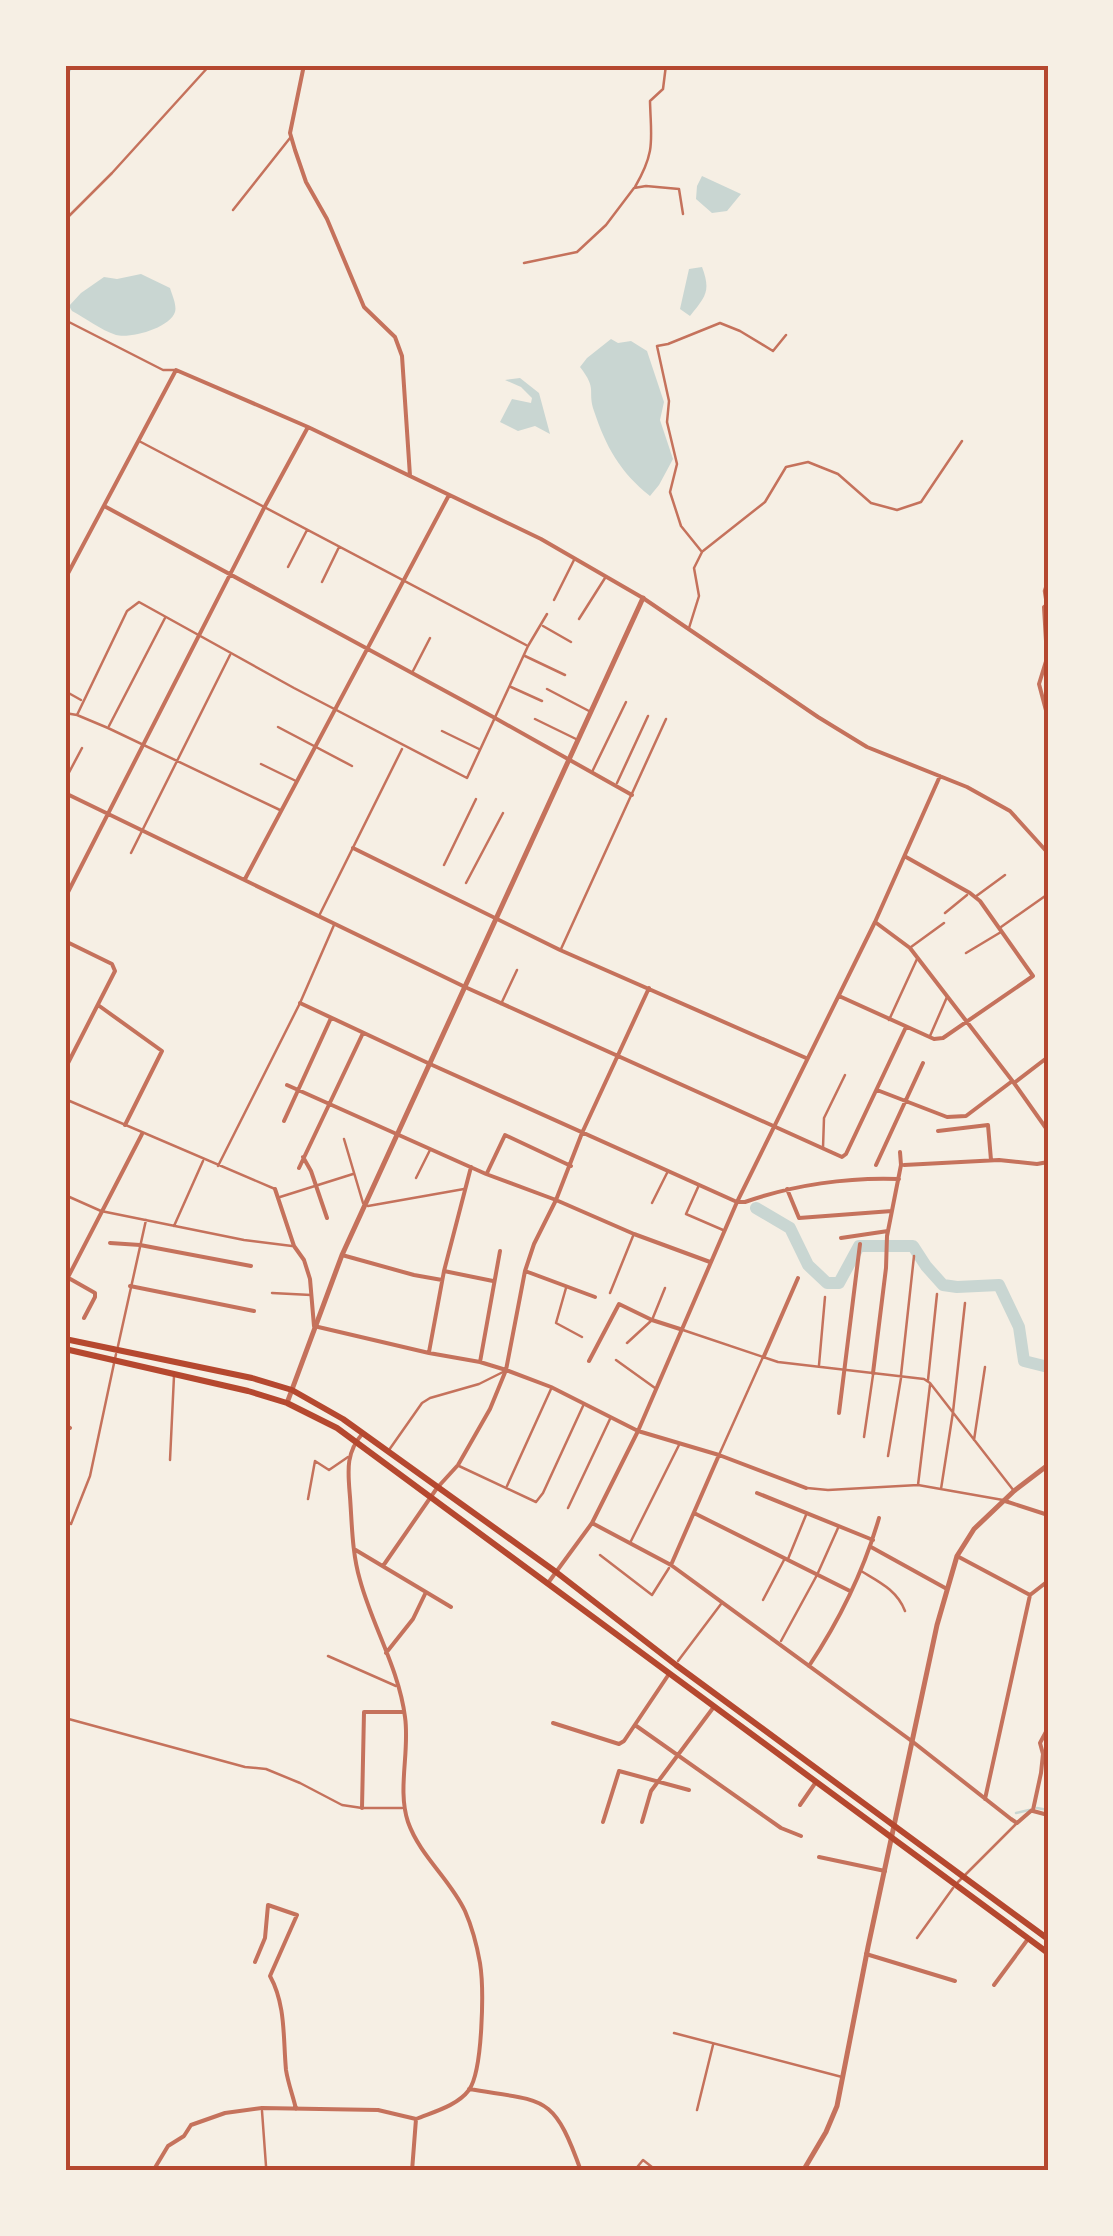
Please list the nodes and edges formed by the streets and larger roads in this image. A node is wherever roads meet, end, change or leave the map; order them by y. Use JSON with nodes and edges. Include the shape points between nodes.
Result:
{"nodes":[{"id":1,"x":304,"y":65,"type":"edge"},
{"id":2,"x":308,"y":427,"type":"junction"},
{"id":3,"x":410,"y":476,"type":"junction"},
{"id":4,"x":449,"y":495,"type":"junction"},
{"id":5,"x":104,"y":506,"type":"junction"},
{"id":6,"x":231,"y":574,"type":"junction"},
{"id":7,"x":65,"y":580,"type":"edge"},
{"id":8,"x":643,"y":598,"type":"junction"},
{"id":9,"x":1047,"y":605,"type":"edge"},
{"id":10,"x":368,"y":649,"type":"junction"},
{"id":11,"x":1048,"y":718,"type":"edge"},
{"id":12,"x":569,"y":759,"type":"junction"},
{"id":13,"x":940,"y":776,"type":"junction"},
{"id":14,"x":65,"y":794,"type":"edge"},
{"id":15,"x":632,"y":795,"type":"road end"},
{"id":16,"x":108,"y":814,"type":"junction"},
{"id":17,"x":352,"y":848,"type":"road end"},
{"id":18,"x":1048,"y":853,"type":"edge"},
{"id":19,"x":904,"y":856,"type":"junction"},
{"id":20,"x":65,"y":875,"type":"edge"},
{"id":21,"x":74,"y":880,"type":"junction"},
{"id":22,"x":244,"y":881,"type":"junction"},
{"id":23,"x":65,"y":898,"type":"edge"},
{"id":24,"x":496,"y":920,"type":"junction"},
{"id":25,"x":875,"y":922,"type":"junction"},
{"id":26,"x":65,"y":941,"type":"edge"},
{"id":27,"x":465,"y":987,"type":"junction"},
{"id":28,"x":649,"y":988,"type":"junction"},
{"id":29,"x":839,"y":996,"type":"junction"},
{"id":30,"x":300,"y":1003,"type":"road end"},
{"id":31,"x":98,"y":1005,"type":"junction"},
{"id":32,"x":330,"y":1018,"type":"junction"},
{"id":33,"x":967,"y":1021,"type":"junction"},
{"id":34,"x":906,"y":1028,"type":"junction"},
{"id":35,"x":363,"y":1033,"type":"junction"},
{"id":36,"x":1048,"y":1056,"type":"edge"},
{"id":37,"x":618,"y":1057,"type":"junction"},
{"id":38,"x":806,"y":1058,"type":"junction"},
{"id":39,"x":923,"y":1063,"type":"dead end"},
{"id":40,"x":430,"y":1064,"type":"junction"},
{"id":41,"x":65,"y":1070,"type":"edge"},
{"id":42,"x":1013,"y":1082,"type":"junction"},
{"id":43,"x":287,"y":1085,"type":"dead end"},
{"id":44,"x":297,"y":1090,"type":"junction"},
{"id":45,"x":877,"y":1090,"type":"junction"},
{"id":46,"x":906,"y":1102,"type":"junction"},
{"id":47,"x":330,"y":1104,"type":"junction"},
{"id":48,"x":284,"y":1120,"type":"dead end"},
{"id":49,"x":125,"y":1125,"type":"road end"},
{"id":50,"x":773,"y":1126,"type":"junction"},
{"id":51,"x":938,"y":1131,"type":"dead end"},
{"id":52,"x":1048,"y":1131,"type":"edge"},
{"id":53,"x":582,"y":1133,"type":"junction"},
{"id":54,"x":142,"y":1134,"type":"road end"},
{"id":55,"x":398,"y":1134,"type":"junction"},
{"id":56,"x":900,"y":1152,"type":"dead end"},
{"id":57,"x":303,"y":1158,"type":"junction"},
{"id":58,"x":990,"y":1160,"type":"junction"},
{"id":59,"x":1048,"y":1162,"type":"edge"},
{"id":60,"x":876,"y":1165,"type":"dead end"},
{"id":61,"x":901,"y":1165,"type":"junction"},
{"id":62,"x":571,"y":1166,"type":"junction"},
{"id":63,"x":471,"y":1167,"type":"junction"},
{"id":64,"x":299,"y":1168,"type":"dead end"},
{"id":65,"x":486,"y":1174,"type":"junction"},
{"id":66,"x":899,"y":1179,"type":"junction"},
{"id":67,"x":275,"y":1189,"type":"road end"},
{"id":68,"x":787,"y":1189,"type":"junction"},
{"id":69,"x":556,"y":1200,"type":"junction"},
{"id":70,"x":737,"y":1202,"type":"junction"},
{"id":71,"x":892,"y":1211,"type":"junction"},
{"id":72,"x":328,"y":1218,"type":"dead end"},
{"id":73,"x":887,"y":1234,"type":"junction"},
{"id":74,"x":841,"y":1238,"type":"dead end"},
{"id":75,"x":110,"y":1243,"type":"dead end"},
{"id":76,"x":860,"y":1244,"type":"dead end"},
{"id":77,"x":500,"y":1251,"type":"dead end"},
{"id":78,"x":342,"y":1255,"type":"junction"},
{"id":79,"x":710,"y":1262,"type":"junction"},
{"id":80,"x":251,"y":1266,"type":"dead end"},
{"id":81,"x":444,"y":1271,"type":"junction"},
{"id":82,"x":525,"y":1271,"type":"junction"},
{"id":83,"x":798,"y":1278,"type":"dead end"},
{"id":84,"x":66,"y":1279,"type":"edge"},
{"id":85,"x":442,"y":1280,"type":"junction"},
{"id":86,"x":494,"y":1281,"type":"junction"},
{"id":87,"x":130,"y":1286,"type":"road end"},
{"id":88,"x":595,"y":1297,"type":"dead end"},
{"id":89,"x":254,"y":1311,"type":"dead end"},
{"id":90,"x":84,"y":1318,"type":"dead end"},
{"id":91,"x":314,"y":1326,"type":"junction"},
{"id":92,"x":682,"y":1329,"type":"junction"},
{"id":93,"x":65,"y":1339,"type":"edge"},
{"id":94,"x":65,"y":1349,"type":"edge"},
{"id":95,"x":429,"y":1353,"type":"junction"},
{"id":96,"x":764,"y":1356,"type":"road end"},
{"id":97,"x":589,"y":1361,"type":"dead end"},
{"id":98,"x":480,"y":1362,"type":"junction"},
{"id":99,"x":506,"y":1370,"type":"junction"},
{"id":100,"x":874,"y":1373,"type":"road end"},
{"id":101,"x":292,"y":1390,"type":"junction"},
{"id":102,"x":287,"y":1403,"type":"junction"},
{"id":103,"x":839,"y":1413,"type":"dead end"},
{"id":104,"x":638,"y":1431,"type":"junction"},
{"id":105,"x":363,"y":1433,"type":"junction"},
{"id":106,"x":355,"y":1442,"type":"junction"},
{"id":107,"x":719,"y":1455,"type":"junction"},
{"id":108,"x":1048,"y":1465,"type":"edge"},
{"id":109,"x":437,"y":1488,"type":"junction"},
{"id":110,"x":806,"y":1488,"type":"road end"},
{"id":111,"x":757,"y":1493,"type":"dead end"},
{"id":112,"x":432,"y":1497,"type":"junction"},
{"id":113,"x":1004,"y":1500,"type":"junction"},
{"id":114,"x":694,"y":1513,"type":"junction"},
{"id":115,"x":1048,"y":1515,"type":"edge"},
{"id":116,"x":879,"y":1518,"type":"dead end"},
{"id":117,"x":592,"y":1522,"type":"junction"},
{"id":118,"x":872,"y":1543,"type":"junction"},
{"id":119,"x":354,"y":1549,"type":"junction"},
{"id":120,"x":957,"y":1556,"type":"junction"},
{"id":121,"x":384,"y":1566,"type":"junction"},
{"id":122,"x":670,"y":1566,"type":"junction"},
{"id":123,"x":556,"y":1572,"type":"junction"},
{"id":124,"x":1048,"y":1581,"type":"edge"},
{"id":125,"x":548,"y":1583,"type":"junction"},
{"id":126,"x":947,"y":1589,"type":"junction"},
{"id":127,"x":426,"y":1592,"type":"junction"},
{"id":128,"x":850,"y":1592,"type":"junction"},
{"id":129,"x":1030,"y":1595,"type":"junction"},
{"id":130,"x":451,"y":1607,"type":"dead end"},
{"id":131,"x":386,"y":1653,"type":"junction"},
{"id":132,"x":810,"y":1666,"type":"junction"},
{"id":133,"x":669,"y":1674,"type":"junction"},
{"id":134,"x":722,"y":1696,"type":"junction"},
{"id":135,"x":715,"y":1706,"type":"junction"},
{"id":136,"x":404,"y":1712,"type":"junction"},
{"id":137,"x":553,"y":1724,"type":"dead end"},
{"id":138,"x":635,"y":1725,"type":"junction"},
{"id":139,"x":1048,"y":1728,"type":"edge"},
{"id":140,"x":913,"y":1742,"type":"junction"},
{"id":141,"x":680,"y":1755,"type":"junction"},
{"id":142,"x":1045,"y":1767,"type":"edge"},
{"id":143,"x":659,"y":1780,"type":"junction"},
{"id":144,"x":816,"y":1782,"type":"junction"},
{"id":145,"x":688,"y":1790,"type":"dead end"},
{"id":146,"x":985,"y":1799,"type":"junction"},
{"id":147,"x":800,"y":1805,"type":"dead end"},
{"id":148,"x":362,"y":1808,"type":"road end"},
{"id":149,"x":1032,"y":1810,"type":"junction"},
{"id":150,"x":1048,"y":1815,"type":"edge"},
{"id":151,"x":603,"y":1822,"type":"dead end"},
{"id":152,"x":642,"y":1822,"type":"dead end"},
{"id":153,"x":895,"y":1825,"type":"junction"},
{"id":154,"x":802,"y":1836,"type":"dead end"},
{"id":155,"x":892,"y":1839,"type":"junction"},
{"id":156,"x":820,"y":1857,"type":"dead end"},
{"id":157,"x":885,"y":1872,"type":"junction"},
{"id":158,"x":1028,"y":1938,"type":"junction"},
{"id":159,"x":1048,"y":1939,"type":"edge"},
{"id":160,"x":1048,"y":1953,"type":"edge"},
{"id":161,"x":866,"y":1954,"type":"junction"},
{"id":162,"x":255,"y":1962,"type":"dead end"},
{"id":163,"x":955,"y":1981,"type":"dead end"},
{"id":164,"x":994,"y":1984,"type":"dead end"},
{"id":165,"x":470,"y":2089,"type":"junction"},
{"id":166,"x":296,"y":2109,"type":"junction"},
{"id":167,"x":416,"y":2119,"type":"junction"},
{"id":168,"x":152,"y":2171,"type":"edge"},
{"id":169,"x":412,"y":2171,"type":"edge"},
{"id":170,"x":580,"y":2171,"type":"edge"},
{"id":171,"x":803,"y":2171,"type":"edge"}],
"edges":[{"from":1,"to":3,"type":"street","via":[[291,136],[364,306],[399,346]]},
{"from":2,"to":3,"type":"street"},
{"from":2,"to":5,"type":"street","via":[[176,370]]},
{"from":2,"to":6,"type":"street"},
{"from":3,"to":4,"type":"street"},
{"from":4,"to":8,"type":"street"},
{"from":4,"to":10,"type":"street"},
{"from":5,"to":6,"type":"street"},
{"from":5,"to":7,"type":"street"},
{"from":6,"to":10,"type":"street"},
{"from":6,"to":16,"type":"street"},
{"from":8,"to":12,"type":"street"},
{"from":8,"to":13,"type":"street","via":[[818,718],[867,747]]},
{"from":9,"to":11,"type":"street","via":[[1040,684]]},
{"from":10,"to":12,"type":"street"},
{"from":10,"to":22,"type":"street"},
{"from":12,"to":15,"type":"street"},
{"from":12,"to":24,"type":"street"},
{"from":13,"to":18,"type":"street","via":[[1010,811]]},
{"from":13,"to":19,"type":"street"},
{"from":14,"to":16,"type":"street"},
{"from":16,"to":21,"type":"street"},
{"from":16,"to":22,"type":"street"},
{"from":17,"to":24,"type":"street"},
{"from":19,"to":25,"type":"street"},
{"from":19,"to":33,"type":"street","via":[[973,895],[1033,976]]},
{"from":20,"to":21,"type":"street"},
{"from":21,"to":23,"type":"street"},
{"from":22,"to":27,"type":"street"},
{"from":24,"to":27,"type":"street"},
{"from":24,"to":28,"type":"street"},
{"from":25,"to":29,"type":"street"},
{"from":25,"to":33,"type":"street","via":[[910,948]]},
{"from":26,"to":31,"type":"street","via":[[112,964],[115,972]]},
{"from":27,"to":37,"type":"street"},
{"from":27,"to":40,"type":"street"},
{"from":28,"to":37,"type":"street"},
{"from":28,"to":38,"type":"street"},
{"from":29,"to":34,"type":"street"},
{"from":29,"to":38,"type":"street"},
{"from":30,"to":32,"type":"street"},
{"from":31,"to":41,"type":"street"},
{"from":31,"to":49,"type":"street","via":[[162,1051]]},
{"from":32,"to":35,"type":"street"},
{"from":32,"to":44,"type":"street"},
{"from":33,"to":34,"type":"street","via":[[943,1038]]},
{"from":33,"to":42,"type":"street"},
{"from":34,"to":45,"type":"street"},
{"from":35,"to":40,"type":"street"},
{"from":35,"to":47,"type":"street"},
{"from":36,"to":42,"type":"street"},
{"from":37,"to":50,"type":"street"},
{"from":37,"to":53,"type":"street"},
{"from":38,"to":50,"type":"street"},
{"from":39,"to":46,"type":"street"},
{"from":40,"to":53,"type":"street"},
{"from":40,"to":55,"type":"street"},
{"from":42,"to":46,"type":"street","via":[[966,1116],[947,1118]]},
{"from":42,"to":52,"type":"street"},
{"from":43,"to":44,"type":"street"},
{"from":44,"to":47,"type":"street"},
{"from":44,"to":48,"type":"street"},
{"from":45,"to":46,"type":"street"},
{"from":45,"to":50,"type":"street","via":[[842,1157]]},
{"from":46,"to":60,"type":"street"},
{"from":47,"to":55,"type":"street"},
{"from":47,"to":57,"type":"street"},
{"from":50,"to":70,"type":"street"},
{"from":51,"to":58,"type":"street","via":[[988,1124]]},
{"from":53,"to":62,"type":"street"},
{"from":53,"to":70,"type":"street"},
{"from":54,"to":84,"type":"street"},
{"from":55,"to":63,"type":"street"},
{"from":55,"to":78,"type":"street"},
{"from":56,"to":61,"type":"street"},
{"from":57,"to":64,"type":"street"},
{"from":57,"to":72,"type":"street"},
{"from":58,"to":59,"type":"street"},
{"from":58,"to":61,"type":"street"},
{"from":61,"to":66,"type":"street"},
{"from":62,"to":65,"type":"street","via":[[504,1135]]},
{"from":62,"to":69,"type":"street"},
{"from":63,"to":65,"type":"street"},
{"from":63,"to":81,"type":"street"},
{"from":65,"to":69,"type":"street"},
{"from":66,"to":68,"type":"street"},
{"from":66,"to":71,"type":"street"},
{"from":67,"to":91,"type":"street","via":[[310,1279]]},
{"from":68,"to":70,"type":"street"},
{"from":68,"to":71,"type":"street","via":[[799,1218]]},
{"from":69,"to":79,"type":"street"},
{"from":69,"to":82,"type":"street"},
{"from":70,"to":79,"type":"street"},
{"from":71,"to":73,"type":"street"},
{"from":73,"to":74,"type":"street"},
{"from":73,"to":100,"type":"street"},
{"from":75,"to":80,"type":"street"},
{"from":76,"to":103,"type":"street"},
{"from":77,"to":86,"type":"street"},
{"from":78,"to":85,"type":"street"},
{"from":78,"to":91,"type":"street"},
{"from":79,"to":92,"type":"street"},
{"from":81,"to":85,"type":"street"},
{"from":81,"to":86,"type":"street"},
{"from":82,"to":88,"type":"street"},
{"from":82,"to":99,"type":"street"},
{"from":83,"to":96,"type":"street"},
{"from":84,"to":90,"type":"street","via":[[95,1293]]},
{"from":85,"to":95,"type":"street"},
{"from":86,"to":98,"type":"street"},
{"from":87,"to":89,"type":"street"},
{"from":91,"to":95,"type":"street"},
{"from":91,"to":101,"type":"street"},
{"from":92,"to":97,"type":"street","via":[[618,1304]]},
{"from":92,"to":104,"type":"street"},
{"from":93,"to":101,"type":"main road"},
{"from":94,"to":102,"type":"main road"},
{"from":95,"to":98,"type":"street"},
{"from":98,"to":99,"type":"street"},
{"from":99,"to":104,"type":"street"},
{"from":99,"to":109,"type":"street","via":[[458,1465]]},
{"from":101,"to":102,"type":"street"},
{"from":101,"to":105,"type":"main road"},
{"from":102,"to":106,"type":"main road"},
{"from":104,"to":107,"type":"street"},
{"from":104,"to":117,"type":"street"},
{"from":105,"to":106,"type":"street"},
{"from":105,"to":109,"type":"main road"},
{"from":106,"to":112,"type":"main road"},
{"from":106,"to":119,"type":"street","via":[[348,1458]]},
{"from":107,"to":110,"type":"street"},
{"from":107,"to":114,"type":"street"},
{"from":108,"to":113,"type":"street"},
{"from":109,"to":112,"type":"street"},
{"from":109,"to":123,"type":"main road"},
{"from":111,"to":118,"type":"street"},
{"from":112,"to":121,"type":"street"},
{"from":112,"to":125,"type":"main road"},
{"from":113,"to":115,"type":"street"},
{"from":113,"to":120,"type":"street"},
{"from":114,"to":122,"type":"street"},
{"from":114,"to":128,"type":"street"},
{"from":116,"to":118,"type":"street"},
{"from":117,"to":122,"type":"street"},
{"from":117,"to":123,"type":"street"},
{"from":118,"to":126,"type":"street"},
{"from":118,"to":128,"type":"street"},
{"from":119,"to":121,"type":"street"},
{"from":119,"to":131,"type":"street"},
{"from":120,"to":126,"type":"street"},
{"from":120,"to":129,"type":"street"},
{"from":121,"to":127,"type":"street"},
{"from":122,"to":132,"type":"street"},
{"from":123,"to":125,"type":"street"},
{"from":123,"to":134,"type":"main road"},
{"from":124,"to":129,"type":"street"},
{"from":125,"to":133,"type":"main road"},
{"from":126,"to":140,"type":"street"},
{"from":127,"to":130,"type":"street"},
{"from":127,"to":131,"type":"street"},
{"from":128,"to":132,"type":"street"},
{"from":129,"to":146,"type":"street"},
{"from":131,"to":136,"type":"street"},
{"from":132,"to":140,"type":"street"},
{"from":133,"to":135,"type":"main road"},
{"from":133,"to":138,"type":"street"},
{"from":134,"to":135,"type":"street"},
{"from":134,"to":153,"type":"main road"},
{"from":135,"to":141,"type":"street"},
{"from":135,"to":144,"type":"main road"},
{"from":136,"to":148,"type":"street","via":[[364,1712]]},
{"from":136,"to":165,"type":"street","via":[[404,1808],[415,1841],[464,1910],[480,1962],[482,2024]]},
{"from":137,"to":138,"type":"street","via":[[619,1744]]},
{"from":138,"to":141,"type":"street"},
{"from":139,"to":142,"type":"street","via":[[1040,1743]]},
{"from":140,"to":146,"type":"street"},
{"from":140,"to":153,"type":"street"},
{"from":141,"to":143,"type":"street"},
{"from":141,"to":154,"type":"street"},
{"from":142,"to":149,"type":"street"},
{"from":143,"to":145,"type":"street"},
{"from":143,"to":151,"type":"street","via":[[619,1771]]},
{"from":143,"to":152,"type":"street"},
{"from":144,"to":147,"type":"street"},
{"from":144,"to":155,"type":"main road"},
{"from":146,"to":149,"type":"street","via":[[1017,1822]]},
{"from":149,"to":150,"type":"street"},
{"from":153,"to":155,"type":"street"},
{"from":153,"to":159,"type":"main road"},
{"from":155,"to":157,"type":"street"},
{"from":155,"to":158,"type":"main road"},
{"from":156,"to":157,"type":"street"},
{"from":157,"to":161,"type":"street"},
{"from":158,"to":160,"type":"main road"},
{"from":158,"to":164,"type":"street"},
{"from":161,"to":163,"type":"street"},
{"from":161,"to":171,"type":"street","via":[[837,2106]]},
{"from":162,"to":166,"type":"street","via":[[268,1905],[297,1915],[270,1976],[282,2005]]},
{"from":165,"to":167,"type":"street"},
{"from":165,"to":170,"type":"street","via":[[548,2108],[567,2132]]},
{"from":166,"to":167,"type":"street","via":[[378,2110]]},
{"from":166,"to":168,"type":"street","via":[[225,2113],[191,2125]]},
{"from":167,"to":169,"type":"street"}]}
